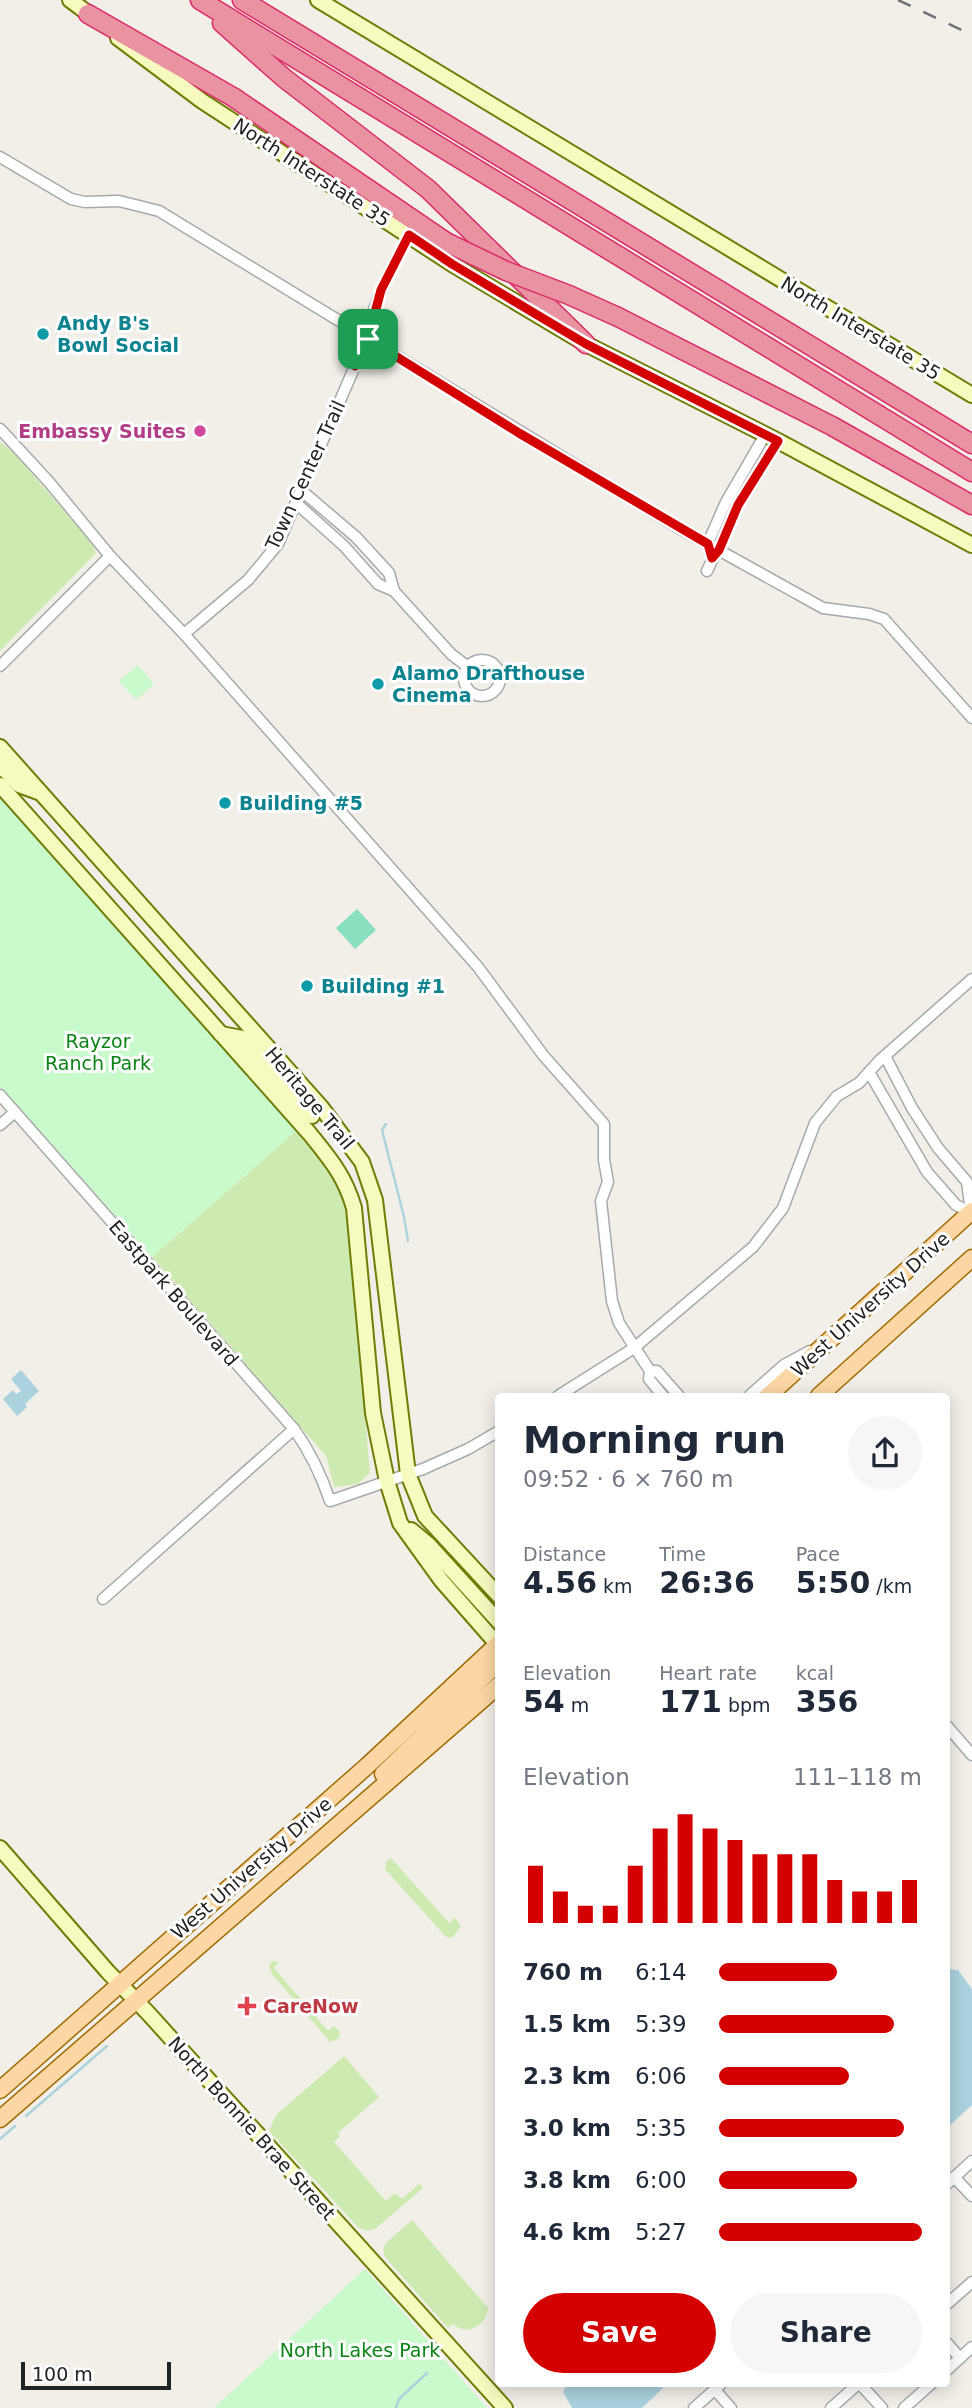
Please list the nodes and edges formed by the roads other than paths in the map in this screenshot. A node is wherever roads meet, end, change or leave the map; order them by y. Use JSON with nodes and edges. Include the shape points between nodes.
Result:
{"nodes":[{"id":1,"x":70,"y":0,"type":"edge"},
{"id":2,"x":198,"y":0,"type":"edge"},
{"id":3,"x":242,"y":0,"type":"edge"},
{"id":4,"x":318,"y":0,"type":"edge"},
{"id":5,"x":88,"y":14,"type":"junction"},
{"id":6,"x":0,"y":157,"type":"edge"},
{"id":7,"x":409,"y":235,"type":"junction"},
{"id":8,"x":368,"y":339,"type":"junction"},
{"id":9,"x":586,"y":344,"type":"junction"},
{"id":10,"x":972,"y":395,"type":"edge"},
{"id":11,"x":921,"y":412,"type":"junction"},
{"id":12,"x":0,"y":429,"type":"edge"},
{"id":13,"x":972,"y":436,"type":"edge"},
{"id":14,"x":772,"y":438,"type":"junction"},
{"id":15,"x":972,"y":444,"type":"edge"},
{"id":16,"x":972,"y":472,"type":"edge"},
{"id":17,"x":302,"y":491,"type":"junction"},
{"id":18,"x":296,"y":503,"type":"junction"},
{"id":19,"x":972,"y":505,"type":"edge"},
{"id":20,"x":708,"y":544,"type":"junction"},
{"id":21,"x":972,"y":545,"type":"edge"},
{"id":22,"x":715,"y":554,"type":"junction"},
{"id":23,"x":110,"y":556,"type":"junction"},
{"id":24,"x":707,"y":571,"type":"dead end"},
{"id":25,"x":394,"y":591,"type":"junction"},
{"id":26,"x":184,"y":634,"type":"junction"},
{"id":27,"x":0,"y":666,"type":"edge"},
{"id":28,"x":468,"y":667,"type":"junction"},
{"id":29,"x":972,"y":718,"type":"edge"},
{"id":30,"x":0,"y":747,"type":"edge"},
{"id":31,"x":0,"y":765,"type":"edge"},
{"id":32,"x":0,"y":785,"type":"edge"},
{"id":33,"x":39,"y":793,"type":"junction"},
{"id":34,"x":137,"y":902,"type":"junction"},
{"id":35,"x":118,"y":918,"type":"junction"},
{"id":36,"x":972,"y":979,"type":"edge"},
{"id":37,"x":221,"y":1034,"type":"junction"},
{"id":38,"x":885,"y":1056,"type":"junction"},
{"id":39,"x":869,"y":1072,"type":"junction"},
{"id":40,"x":0,"y":1095,"type":"edge"},
{"id":41,"x":15,"y":1112,"type":"junction"},
{"id":42,"x":312,"y":1116,"type":"dead end"},
{"id":43,"x":0,"y":1125,"type":"edge"},
{"id":44,"x":971,"y":1212,"type":"edge"},
{"id":45,"x":972,"y":1258,"type":"edge"},
{"id":46,"x":832,"y":1338,"type":"junction"},
{"id":47,"x":634,"y":1348,"type":"junction"},
{"id":48,"x":650,"y":1371,"type":"junction"},
{"id":49,"x":563,"y":1393,"type":"edge"},
{"id":50,"x":661,"y":1393,"type":"edge"},
{"id":51,"x":676,"y":1393,"type":"edge"},
{"id":52,"x":752,"y":1393,"type":"edge"},
{"id":53,"x":771,"y":1393,"type":"edge"},
{"id":54,"x":822,"y":1393,"type":"edge"},
{"id":55,"x":294,"y":1429,"type":"junction"},
{"id":56,"x":495,"y":1433,"type":"edge"},
{"id":57,"x":408,"y":1474,"type":"junction"},
{"id":58,"x":387,"y":1481,"type":"junction"},
{"id":59,"x":398,"y":1517,"type":"junction"},
{"id":60,"x":495,"y":1592,"type":"edge"},
{"id":61,"x":103,"y":1600,"type":"dead end"},
{"id":62,"x":495,"y":1618,"type":"edge"},
{"id":63,"x":495,"y":1640,"type":"edge"},
{"id":64,"x":495,"y":1646,"type":"edge"},
{"id":65,"x":495,"y":1666,"type":"edge"},
{"id":66,"x":495,"y":1688,"type":"edge"},
{"id":67,"x":950,"y":1729,"type":"edge"},
{"id":68,"x":972,"y":1755,"type":"edge"},
{"id":69,"x":364,"y":1802,"type":"junction"},
{"id":70,"x":0,"y":1848,"type":"edge"},
{"id":71,"x":120,"y":1984,"type":"junction"},
{"id":72,"x":136,"y":2000,"type":"junction"},
{"id":73,"x":0,"y":2090,"type":"edge"},
{"id":74,"x":0,"y":2119,"type":"edge"},
{"id":75,"x":972,"y":2161,"type":"edge"},
{"id":76,"x":951,"y":2180,"type":"edge"},
{"id":77,"x":972,"y":2196,"type":"edge"},
{"id":78,"x":972,"y":2282,"type":"edge"},
{"id":79,"x":950,"y":2301,"type":"edge"},
{"id":80,"x":950,"y":2346,"type":"edge"},
{"id":81,"x":972,"y":2347,"type":"edge"},
{"id":82,"x":960,"y":2358,"type":"junction"},
{"id":83,"x":950,"y":2367,"type":"edge"},
{"id":84,"x":717,"y":2387,"type":"edge"},
{"id":85,"x":719,"y":2387,"type":"edge"},
{"id":86,"x":856,"y":2387,"type":"edge"},
{"id":87,"x":862,"y":2387,"type":"edge"},
{"id":88,"x":928,"y":2387,"type":"edge"},
{"id":89,"x":505,"y":2408,"type":"edge"},
{"id":90,"x":694,"y":2408,"type":"edge"},
{"id":91,"x":731,"y":2408,"type":"edge"},
{"id":92,"x":831,"y":2408,"type":"edge"},
{"id":93,"x":882,"y":2408,"type":"edge"},
{"id":94,"x":904,"y":2408,"type":"edge"}],
"edges":[{"from":1,"to":5,"type":"main road","name":"North Interstate 35"},
{"from":2,"to":9,"type":"highway","via":[[284,78],[428,190]]},
{"from":2,"to":16,"type":"highway"},
{"from":3,"to":11,"type":"highway"},
{"from":4,"to":10,"type":"main road","name":"North Interstate 35"},
{"from":5,"to":7,"type":"main road","name":"North Interstate 35","via":[[202,101]]},
{"from":5,"to":19,"type":"highway","bridge":true,"via":[[233,97],[446,242],[618,317],[832,426]]},
{"from":6,"to":8,"type":"street","via":[[72,200],[119,201],[159,211]]},
{"from":7,"to":8,"type":"street","name":"Town Center Trail","via":[[381,290]]},
{"from":7,"to":9,"type":"main road","name":"North Interstate 35"},
{"from":8,"to":17,"type":"street","name":"Town Center Trail","via":[[370,345],[355,366]]},
{"from":8,"to":20,"type":"street"},
{"from":9,"to":14,"type":"main road","name":"North Interstate 35"},
{"from":11,"to":13,"type":"highway"},
{"from":11,"to":15,"type":"highway"},
{"from":12,"to":23,"type":"street"},
{"from":14,"to":20,"type":"street","via":[[726,502]]},
{"from":14,"to":21,"type":"main road","name":"North Interstate 35"},
{"from":14,"to":22,"type":"street"},
{"from":17,"to":18,"type":"street","name":"Town Center Trail"},
{"from":17,"to":25,"type":"street","via":[[356,537],[389,573]]},
{"from":18,"to":25,"type":"street","via":[[344,546],[377,584]]},
{"from":18,"to":26,"type":"street","name":"Town Center Trail","via":[[278,544],[255,572]]},
{"from":20,"to":22,"type":"street"},
{"from":22,"to":24,"type":"street"},
{"from":22,"to":29,"type":"street","via":[[823,608],[884,619]]},
{"from":23,"to":26,"type":"street"},
{"from":23,"to":27,"type":"street"},
{"from":25,"to":28,"type":"street"},
{"from":26,"to":47,"type":"street","via":[[478,967],[543,1055],[604,1124],[608,1182],[601,1201],[612,1301]]},
{"from":28,"to":28,"type":"street","via":[[466,687],[488,700],[505,678],[487,661]]},
{"from":30,"to":33,"type":"main road","name":"Heritage Trail"},
{"from":31,"to":33,"type":"main road","via":[[19,785]]},
{"from":32,"to":35,"type":"main road","name":"Heritage Trail"},
{"from":33,"to":34,"type":"main road","name":"Heritage Trail"},
{"from":34,"to":35,"type":"main road"},
{"from":34,"to":57,"type":"main road","name":"Heritage Trail","via":[[321,1107],[362,1162],[375,1200]]},
{"from":35,"to":37,"type":"main road","name":"Heritage Trail"},
{"from":36,"to":38,"type":"street"},
{"from":37,"to":42,"type":"main road","via":[[242,1038]]},
{"from":37,"to":58,"type":"main road","name":"Heritage Trail","via":[[310,1134],[348,1186],[354,1208],[373,1413]]},
{"from":38,"to":39,"type":"street"},
{"from":38,"to":44,"type":"street","via":[[912,1108],[967,1182]]},
{"from":39,"to":44,"type":"street","via":[[927,1172],[956,1205]]},
{"from":39,"to":47,"type":"street","via":[[837,1096],[815,1123],[783,1208],[753,1247]]},
{"from":40,"to":41,"type":"street","name":"Eastpark Boulevard"},
{"from":41,"to":43,"type":"street"},
{"from":41,"to":55,"type":"street","name":"Eastpark Boulevard"},
{"from":44,"to":46,"type":"main road","name":"West University Drive"},
{"from":45,"to":54,"type":"main road","name":"West University Drive"},
{"from":46,"to":52,"type":"street","via":[[783,1366]]},
{"from":46,"to":53,"type":"main road","name":"West University Drive"},
{"from":47,"to":48,"type":"street"},
{"from":47,"to":49,"type":"street"},
{"from":48,"to":50,"type":"street","via":[[649,1379]]},
{"from":48,"to":51,"type":"street","via":[[657,1371]]},
{"from":55,"to":58,"type":"street","name":"Eastpark Boulevard","via":[[316,1461],[330,1501]]},
{"from":55,"to":61,"type":"street"},
{"from":56,"to":57,"type":"street"},
{"from":57,"to":58,"type":"street"},
{"from":57,"to":60,"type":"main road","name":"Heritage Trail","via":[[425,1516]]},
{"from":58,"to":59,"type":"main road","name":"Heritage Trail"},
{"from":59,"to":62,"type":"main road"},
{"from":59,"to":63,"type":"main road","name":"Heritage Trail","via":[[441,1580]]},
{"from":64,"to":71,"type":"main road","name":"West University Drive","via":[[368,1766]]},
{"from":65,"to":69,"type":"main road","via":[[400,1755]]},
{"from":66,"to":69,"type":"main road","name":"West University Drive"},
{"from":67,"to":68,"type":"street"},
{"from":69,"to":72,"type":"main road","name":"West University Drive"},
{"from":70,"to":71,"type":"main road","name":"North Bonnie Brae Street"},
{"from":71,"to":72,"type":"main road","name":"North Bonnie Brae Street"},
{"from":71,"to":73,"type":"main road","name":"West University Drive"},
{"from":72,"to":74,"type":"main road","name":"West University Drive"},
{"from":72,"to":89,"type":"main road","name":"North Bonnie Brae Street"},
{"from":75,"to":76,"type":"street"},
{"from":76,"to":77,"type":"street"},
{"from":78,"to":79,"type":"street"},
{"from":80,"to":82,"type":"street"},
{"from":81,"to":82,"type":"street"},
{"from":82,"to":83,"type":"street"},
{"from":84,"to":90,"type":"street"},
{"from":85,"to":91,"type":"street"},
{"from":86,"to":92,"type":"street"},
{"from":87,"to":93,"type":"street"},
{"from":88,"to":94,"type":"street"}]}
